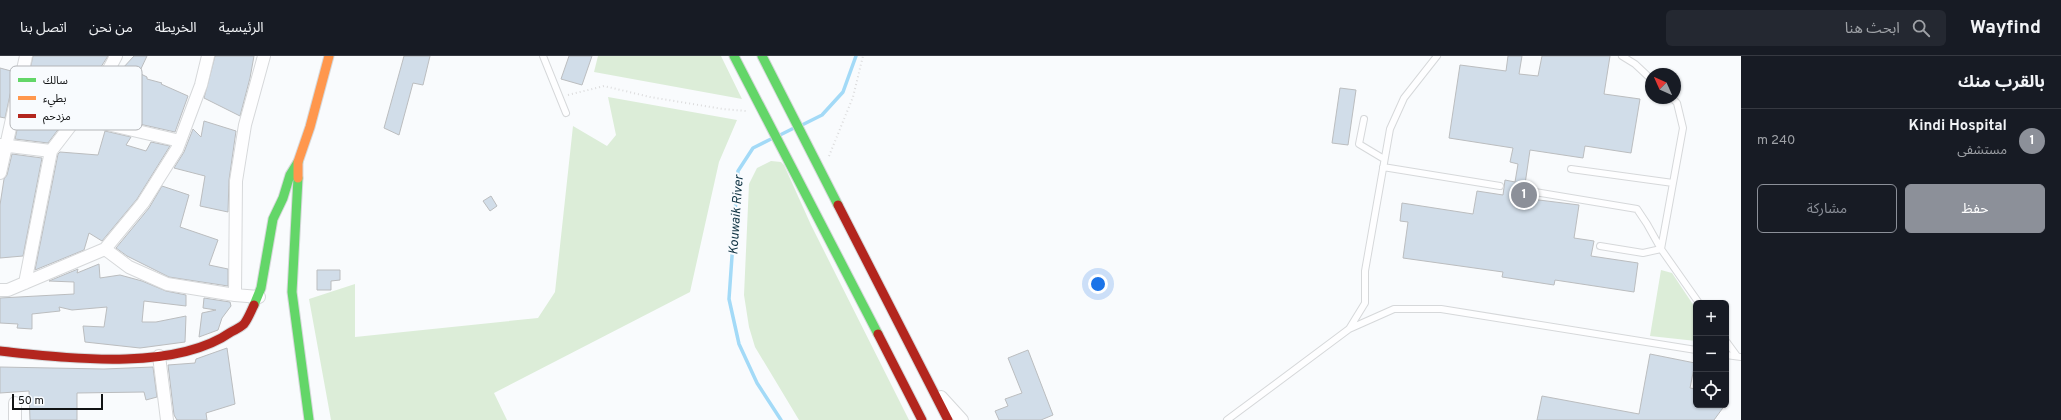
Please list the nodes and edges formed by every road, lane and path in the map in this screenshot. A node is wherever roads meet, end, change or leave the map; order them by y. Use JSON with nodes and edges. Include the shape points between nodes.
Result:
{"nodes":[{"id":1,"x":26,"y":56,"type":"edge"},
{"id":2,"x":116,"y":56,"type":"edge"},
{"id":3,"x":208,"y":56,"type":"edge"},
{"id":4,"x":264,"y":56,"type":"edge"},
{"id":5,"x":329,"y":56,"type":"edge"},
{"id":6,"x":543,"y":56,"type":"edge"},
{"id":7,"x":734,"y":56,"type":"edge"},
{"id":8,"x":762,"y":56,"type":"edge"},
{"id":9,"x":863,"y":56,"type":"edge"},
{"id":10,"x":1437,"y":56,"type":"edge"},
{"id":11,"x":1622,"y":56,"type":"edge"},
{"id":12,"x":23,"y":66,"type":"edge"},
{"id":13,"x":111,"y":66,"type":"edge"},
{"id":14,"x":1645,"y":73,"type":"edge"},
{"id":15,"x":559,"y":97,"type":"junction"},
{"id":16,"x":1677,"y":104,"type":"edge"},
{"id":17,"x":761,"y":110,"type":"junction"},
{"id":18,"x":566,"y":113,"type":"dead end"},
{"id":19,"x":10,"y":118,"type":"edge"},
{"id":20,"x":1364,"y":119,"type":"dead end"},
{"id":21,"x":67,"y":130,"type":"edge"},
{"id":22,"x":135,"y":130,"type":"edge"},
{"id":23,"x":180,"y":141,"type":"junction"},
{"id":24,"x":3,"y":145,"type":"edge"},
{"id":25,"x":51,"y":151,"type":"junction"},
{"id":26,"x":1384,"y":160,"type":"junction"},
{"id":27,"x":298,"y":162,"type":"junction"},
{"id":28,"x":1383,"y":167,"type":"junction"},
{"id":29,"x":1571,"y":169,"type":"dead end"},
{"id":30,"x":822,"y":171,"type":"junction"},
{"id":31,"x":0,"y":174,"type":"edge"},
{"id":32,"x":1673,"y":183,"type":"junction"},
{"id":33,"x":1500,"y":186,"type":"dead end"},
{"id":34,"x":1529,"y":191,"type":"dead end"},
{"id":35,"x":1600,"y":246,"type":"dead end"},
{"id":36,"x":105,"y":249,"type":"junction"},
{"id":37,"x":1661,"y":249,"type":"junction"},
{"id":38,"x":25,"y":283,"type":"junction"},
{"id":39,"x":0,"y":290,"type":"edge"},
{"id":40,"x":235,"y":295,"type":"junction"},
{"id":41,"x":259,"y":297,"type":"junction"},
{"id":42,"x":1697,"y":300,"type":"edge"},
{"id":43,"x":1349,"y":329,"type":"junction"},
{"id":44,"x":1729,"y":345,"type":"edge"},
{"id":45,"x":1693,"y":350,"type":"edge"},
{"id":46,"x":0,"y":351,"type":"edge"},
{"id":47,"x":1729,"y":355,"type":"edge"},
{"id":48,"x":159,"y":356,"type":"junction"},
{"id":49,"x":1739,"y":357,"type":"edge"},
{"id":50,"x":929,"y":384,"type":"junction"},
{"id":51,"x":15,"y":403,"type":"dead end"},
{"id":52,"x":15,"y":420,"type":"edge"},
{"id":53,"x":167,"y":420,"type":"edge"},
{"id":54,"x":309,"y":420,"type":"edge"},
{"id":55,"x":922,"y":420,"type":"edge"},
{"id":56,"x":948,"y":420,"type":"edge"},
{"id":57,"x":962,"y":420,"type":"edge"},
{"id":58,"x":1227,"y":420,"type":"edge"}],
"edges":[{"from":1,"to":12,"type":"street"},
{"from":2,"to":13,"type":"street"},
{"from":3,"to":23,"type":"street","via":[[201,84]]},
{"from":4,"to":40,"type":"street","via":[[245,125],[236,181]]},
{"from":5,"to":27,"type":"main road"},
{"from":6,"to":15,"type":"lane"},
{"from":7,"to":17,"type":"main road"},
{"from":8,"to":30,"type":"main road"},
{"from":9,"to":30,"type":"path","via":[[853,97]]},
{"from":10,"to":26,"type":"lane","via":[[1404,98],[1390,129]]},
{"from":11,"to":14,"type":"lane"},
{"from":15,"to":17,"type":"path","via":[[604,86],[650,97],[723,109]]},
{"from":15,"to":18,"type":"lane"},
{"from":16,"to":32,"type":"lane","via":[[1683,128]]},
{"from":17,"to":55,"type":"main road"},
{"from":19,"to":24,"type":"street"},
{"from":20,"to":26,"type":"lane","via":[[1359,144]]},
{"from":21,"to":25,"type":"street"},
{"from":22,"to":23,"type":"street"},
{"from":23,"to":36,"type":"street","via":[[143,203]]},
{"from":24,"to":25,"type":"street"},
{"from":24,"to":31,"type":"street"},
{"from":25,"to":38,"type":"street"},
{"from":26,"to":28,"type":"lane"},
{"from":27,"to":41,"type":"main road","via":[[288,175],[284,194],[272,221]]},
{"from":27,"to":54,"type":"main road","via":[[292,292]]},
{"from":28,"to":33,"type":"lane"},
{"from":28,"to":43,"type":"lane","via":[[1365,270],[1365,303]]},
{"from":29,"to":32,"type":"lane"},
{"from":30,"to":50,"type":"main road"},
{"from":32,"to":37,"type":"lane"},
{"from":34,"to":37,"type":"lane","via":[[1637,209]]},
{"from":35,"to":37,"type":"lane","via":[[1643,253]]},
{"from":36,"to":38,"type":"street"},
{"from":36,"to":40,"type":"street","via":[[129,267],[167,284]]},
{"from":37,"to":42,"type":"lane"},
{"from":38,"to":39,"type":"street","via":[[8,290]]},
{"from":40,"to":41,"type":"street"},
{"from":41,"to":48,"type":"main road","via":[[251,318],[222,341],[167,357]]},
{"from":43,"to":45,"type":"lane","via":[[1394,309],[1441,309]]},
{"from":43,"to":58,"type":"lane"},
{"from":44,"to":49,"type":"lane"},
{"from":46,"to":48,"type":"main road","via":[[43,356],[131,360]]},
{"from":47,"to":49,"type":"lane"},
{"from":48,"to":53,"type":"street"},
{"from":50,"to":56,"type":"main road"},
{"from":50,"to":57,"type":"street"},
{"from":51,"to":52,"type":"street"}]}
